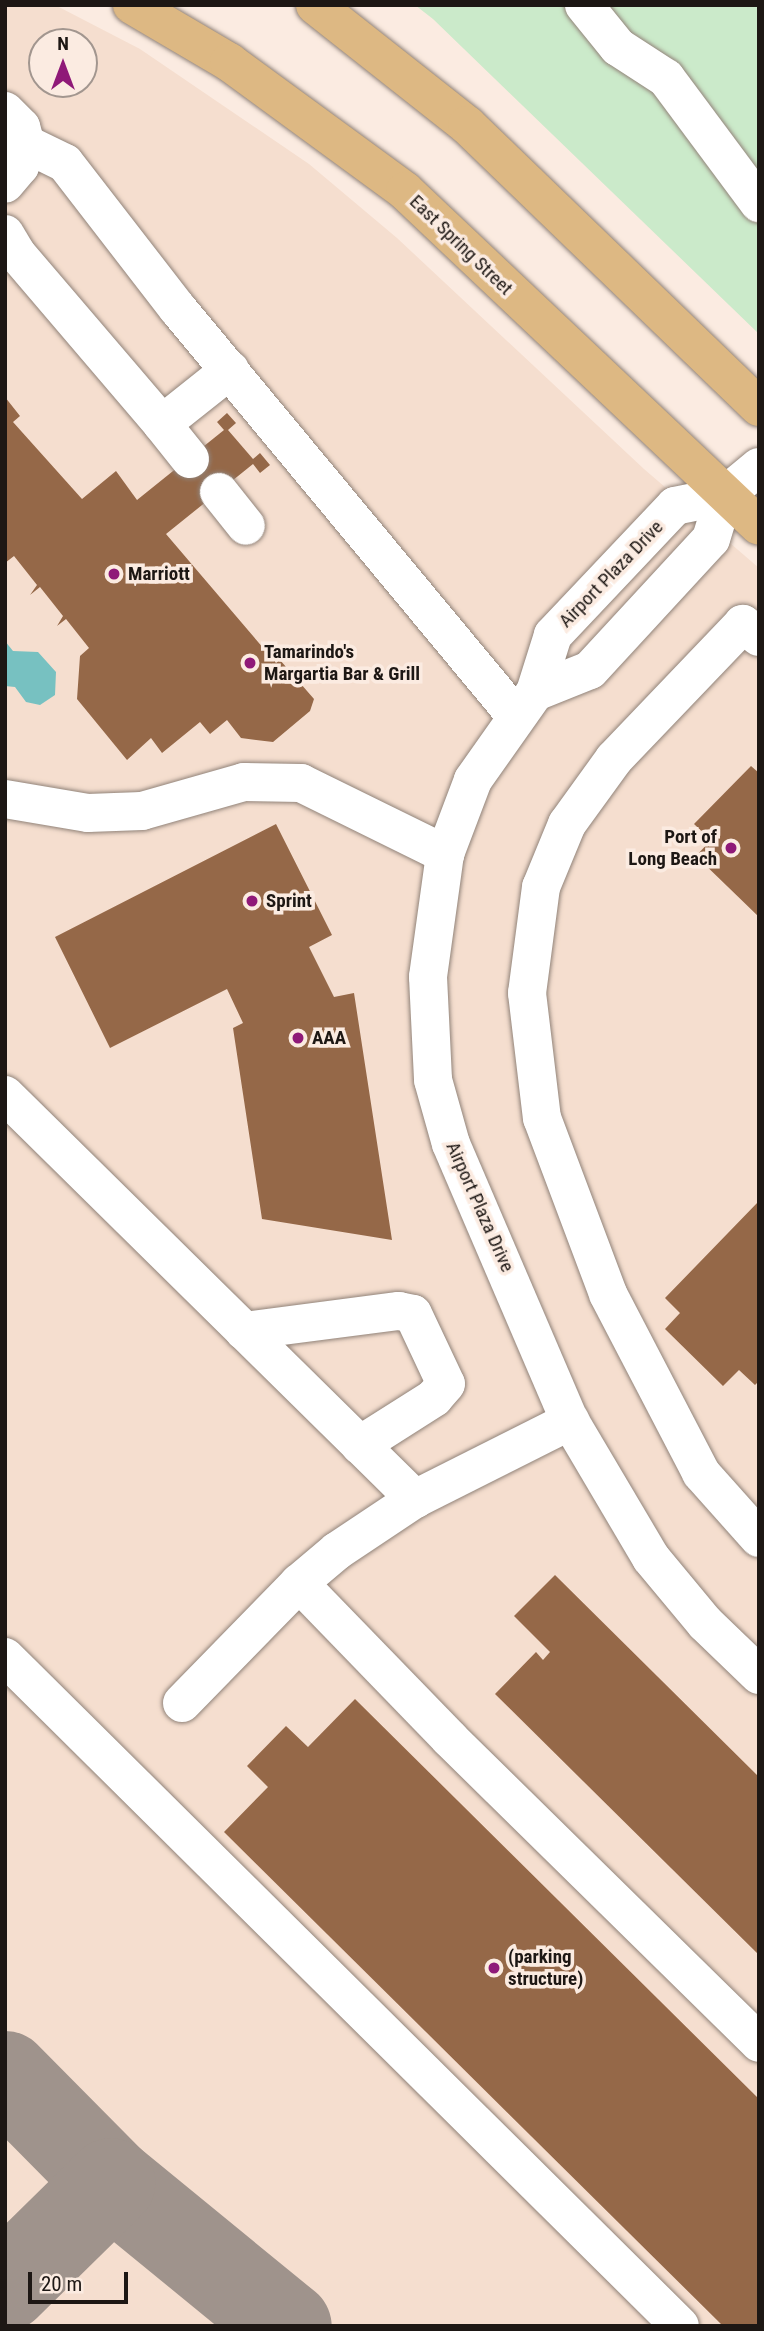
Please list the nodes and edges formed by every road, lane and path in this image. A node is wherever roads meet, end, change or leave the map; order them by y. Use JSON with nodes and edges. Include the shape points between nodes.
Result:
{"nodes":[{"id":1,"x":132,"y":5,"type":"edge"},
{"id":2,"x":314,"y":5,"type":"edge"},
{"id":3,"x":584,"y":5,"type":"edge"},
{"id":4,"x":5,"y":111,"type":"edge"},
{"id":5,"x":26,"y":144,"type":"junction"},
{"id":6,"x":5,"y":184,"type":"edge"},
{"id":7,"x":759,"y":203,"type":"edge"},
{"id":8,"x":5,"y":234,"type":"edge"},
{"id":9,"x":230,"y":370,"type":"junction"},
{"id":10,"x":759,"y":407,"type":"edge"},
{"id":11,"x":162,"y":424,"type":"junction"},
{"id":12,"x":190,"y":458,"type":"dead end"},
{"id":13,"x":759,"y":467,"type":"edge"},
{"id":14,"x":219,"y":492,"type":"dead end"},
{"id":15,"x":724,"y":496,"type":"junction"},
{"id":16,"x":246,"y":526,"type":"dead end"},
{"id":17,"x":759,"y":526,"type":"edge"},
{"id":18,"x":759,"y":637,"type":"edge"},
{"id":19,"x":525,"y":703,"type":"junction"},
{"id":20,"x":6,"y":802,"type":"edge"},
{"id":21,"x":445,"y":855,"type":"junction"},
{"id":22,"x":5,"y":1095,"type":"edge"},
{"id":23,"x":244,"y":1331,"type":"junction"},
{"id":24,"x":570,"y":1421,"type":"junction"},
{"id":25,"x":360,"y":1445,"type":"junction"},
{"id":26,"x":415,"y":1499,"type":"junction"},
{"id":27,"x":759,"y":1538,"type":"edge"},
{"id":28,"x":299,"y":1583,"type":"junction"},
{"id":29,"x":5,"y":1657,"type":"edge"},
{"id":30,"x":759,"y":1675,"type":"edge"},
{"id":31,"x":182,"y":1703,"type":"dead end"},
{"id":32,"x":759,"y":2043,"type":"edge"},
{"id":33,"x":680,"y":2326,"type":"edge"}],
"edges":[{"from":1,"to":15,"type":"main road","name":"East Spring Street","via":[[229,62],[405,191]]},
{"from":2,"to":10,"type":"main road","via":[[467,125]]},
{"from":3,"to":7,"type":"street","via":[[618,47],[666,78]]},
{"from":4,"to":5,"type":"street","via":[[21,127]]},
{"from":5,"to":6,"type":"street","via":[[20,166]]},
{"from":5,"to":9,"type":"street","via":[[65,163]]},
{"from":8,"to":11,"type":"street"},
{"from":9,"to":11,"type":"street"},
{"from":9,"to":19,"type":"street"},
{"from":11,"to":12,"type":"street"},
{"from":13,"to":15,"type":"street","name":"Airport Plaza Drive"},
{"from":14,"to":16,"type":"street"},
{"from":15,"to":17,"type":"main road","name":"East Spring Street"},
{"from":15,"to":19,"type":"street","via":[[712,538],[590,670]]},
{"from":15,"to":19,"type":"street","name":"Airport Plaza Drive","via":[[675,506],[553,635]]},
{"from":18,"to":27,"type":"street","via":[[743,624],[614,759],[567,824],[541,887],[527,993],[542,1118],[608,1294],[701,1473]]},
{"from":19,"to":21,"type":"street","name":"Airport Plaza Drive","via":[[473,780]]},
{"from":20,"to":21,"type":"street","via":[[88,813],[142,811],[244,782],[301,783]]},
{"from":21,"to":24,"type":"street","name":"Airport Plaza Drive","via":[[428,966],[433,1080],[451,1144]]},
{"from":22,"to":23,"type":"street"},
{"from":23,"to":25,"type":"street"},
{"from":23,"to":25,"type":"street","via":[[399,1311],[413,1314],[446,1384],[434,1398]]},
{"from":24,"to":26,"type":"street"},
{"from":24,"to":30,"type":"street","name":"Airport Plaza Drive","via":[[651,1558],[705,1623]]},
{"from":25,"to":26,"type":"street"},
{"from":26,"to":28,"type":"street","via":[[337,1551]]},
{"from":28,"to":31,"type":"street"},
{"from":28,"to":32,"type":"street","via":[[449,1738]]},
{"from":29,"to":33,"type":"street"}]}
